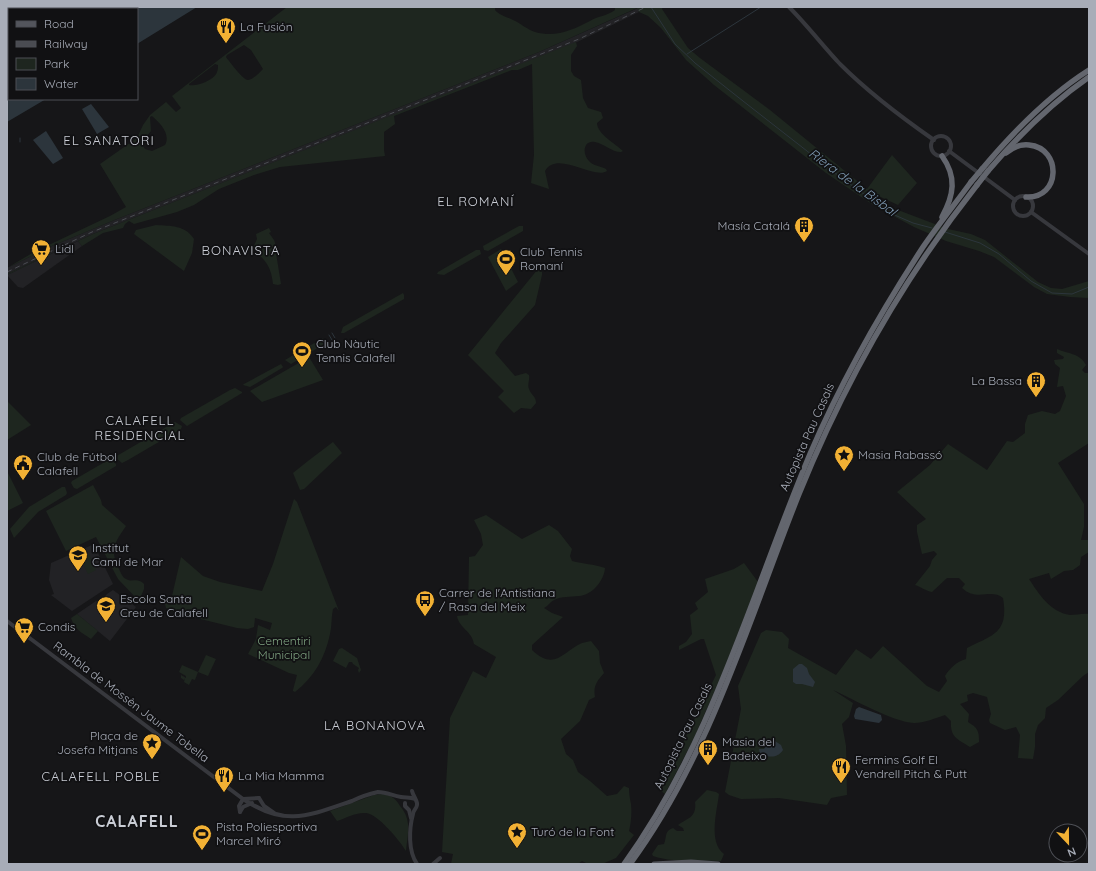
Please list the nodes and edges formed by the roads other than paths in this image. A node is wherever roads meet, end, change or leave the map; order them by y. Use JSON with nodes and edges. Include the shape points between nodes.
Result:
{"nodes":[{"id":1,"x":789,"y":7,"type":"edge"},
{"id":2,"x":1089,"y":70,"type":"edge"},
{"id":3,"x":1089,"y":77,"type":"edge"},
{"id":4,"x":1026,"y":125,"type":"junction"},
{"id":5,"x":934,"y":140,"type":"junction"},
{"id":6,"x":949,"y":151,"type":"junction"},
{"id":7,"x":942,"y":156,"type":"junction"},
{"id":8,"x":1000,"y":157,"type":"junction"},
{"id":9,"x":985,"y":170,"type":"junction"},
{"id":10,"x":1026,"y":197,"type":"junction"},
{"id":11,"x":1015,"y":200,"type":"junction"},
{"id":12,"x":1031,"y":212,"type":"junction"},
{"id":13,"x":944,"y":220,"type":"junction"},
{"id":14,"x":925,"y":250,"type":"junction"},
{"id":15,"x":1089,"y":254,"type":"edge"},
{"id":16,"x":7,"y":621,"type":"edge"},
{"id":17,"x":398,"y":797,"type":"junction"},
{"id":18,"x":259,"y":798,"type":"junction"},
{"id":19,"x":409,"y":798,"type":"junction"},
{"id":20,"x":244,"y":799,"type":"junction"},
{"id":21,"x":405,"y":803,"type":"junction"},
{"id":22,"x":250,"y":804,"type":"junction"},
{"id":23,"x":411,"y":810,"type":"junction"},
{"id":24,"x":278,"y":816,"type":"junction"},
{"id":25,"x":417,"y":864,"type":"edge"},
{"id":26,"x":433,"y":864,"type":"edge"},
{"id":27,"x":440,"y":864,"type":"edge"},
{"id":28,"x":624,"y":864,"type":"edge"},
{"id":29,"x":630,"y":864,"type":"edge"},
{"id":30,"x":654,"y":864,"type":"edge"},
{"id":31,"x":677,"y":864,"type":"edge"},
{"id":32,"x":695,"y":864,"type":"edge"},
{"id":33,"x":718,"y":864,"type":"edge"}],
"edges":[{"from":1,"to":5,"type":"street","via":[[841,64],[873,94]]},
{"from":2,"to":4,"type":"highway","name":"Autopista Pau Casals","via":[[1043,106]]},
{"from":3,"to":4,"type":"highway","name":"Autopista Pau Casals"},
{"from":4,"to":8,"type":"highway","name":"Autopista Pau Casals"},
{"from":4,"to":9,"type":"highway","name":"Autopista Pau Casals","via":[[1000,148]]},
{"from":5,"to":6,"type":"street","via":[[940,137],[947,138],[951,145]]},
{"from":5,"to":7,"type":"street","via":[[932,150]]},
{"from":6,"to":7,"type":"street"},
{"from":6,"to":11,"type":"street"},
{"from":7,"to":13,"type":"highway","via":[[951,175],[952,190]]},
{"from":8,"to":9,"type":"highway","name":"Autopista Pau Casals"},
{"from":8,"to":10,"type":"highway","via":[[1025,144],[1040,148],[1050,157],[1054,172],[1050,186],[1038,196]]},
{"from":9,"to":13,"type":"highway","name":"Autopista Pau Casals","bridge":true,"via":[[971,182]]},
{"from":9,"to":13,"type":"highway","name":"Autopista Pau Casals","bridge":true,"via":[[977,185]]},
{"from":10,"to":11,"type":"street"},
{"from":10,"to":12,"type":"street","via":[[1032,202]]},
{"from":11,"to":12,"type":"street","via":[[1013,207],[1016,214],[1025,216]]},
{"from":12,"to":15,"type":"street"},
{"from":13,"to":14,"type":"highway","name":"Autopista Pau Casals"},
{"from":13,"to":14,"type":"highway","name":"Autopista Pau Casals","via":[[929,239]]},
{"from":14,"to":28,"type":"highway","name":"Autopista Pau Casals","via":[[869,335],[828,415],[800,479],[707,716],[663,802]]},
{"from":14,"to":29,"type":"highway","name":"Autopista Pau Casals","via":[[836,410],[799,494],[740,650],[708,726],[664,812]]},
{"from":16,"to":20,"type":"street","name":"Rambla de Mossèn Jaume Tobella"},
{"from":17,"to":19,"type":"street","name":"Rambla de Mossèn Jaume Tobella"},
{"from":17,"to":21,"type":"street"},
{"from":17,"to":24,"type":"street","name":"Rambla de Mossèn Jaume Tobella","via":[[378,792],[304,816]]},
{"from":18,"to":20,"type":"street"},
{"from":18,"to":22,"type":"street"},
{"from":18,"to":24,"type":"street","via":[[264,806]]},
{"from":19,"to":21,"type":"street"},
{"from":19,"to":23,"type":"street","name":"Rambla de Mossèn Jaume Tobella","via":[[412,791],[417,806]]},
{"from":20,"to":22,"type":"street","name":"Rambla de Mossèn Jaume Tobella"},
{"from":20,"to":22,"type":"street","via":[[239,806],[240,812]]},
{"from":21,"to":23,"type":"street"},
{"from":22,"to":24,"type":"street","name":"Rambla de Mossèn Jaume Tobella"},
{"from":23,"to":25,"type":"street","via":[[412,850]]},
{"from":26,"to":27,"type":"street","via":[[440,858]]},
{"from":30,"to":33,"type":"main road"},
{"from":31,"to":32,"type":"main road"}]}
